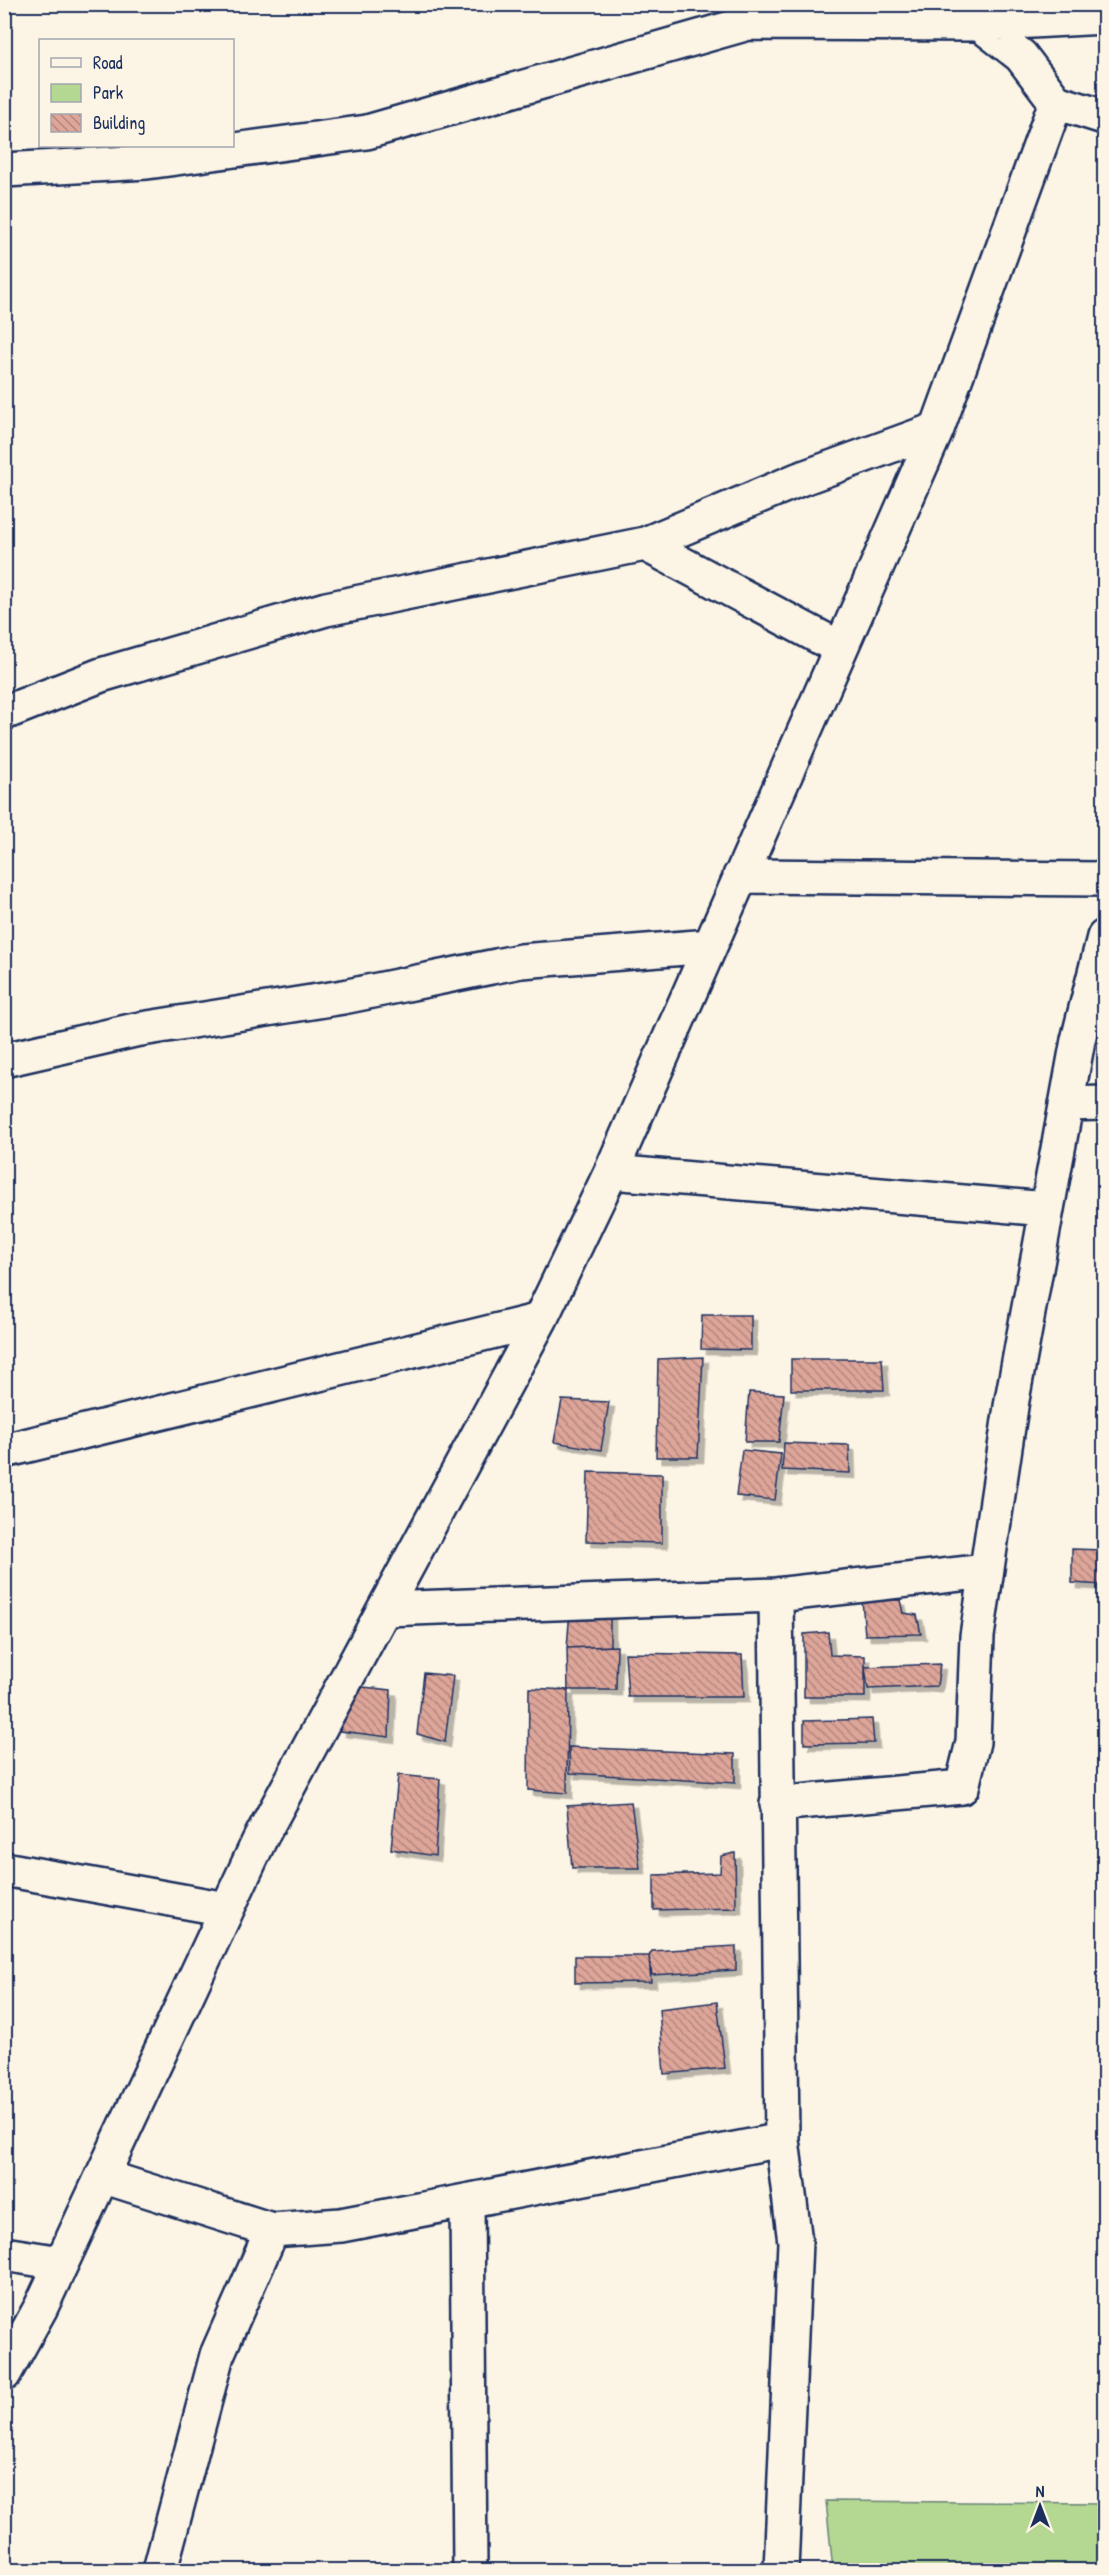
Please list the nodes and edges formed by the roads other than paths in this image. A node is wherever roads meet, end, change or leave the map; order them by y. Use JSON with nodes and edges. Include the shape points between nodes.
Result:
{"nodes":[{"id":1,"x":1104,"y":17,"type":"edge"},
{"id":2,"x":980,"y":24,"type":"junction"},
{"id":3,"x":1056,"y":102,"type":"junction"},
{"id":4,"x":1104,"y":117,"type":"edge"},
{"id":5,"x":4,"y":170,"type":"edge"},
{"id":6,"x":938,"y":429,"type":"junction"},
{"id":7,"x":645,"y":544,"type":"junction"},
{"id":8,"x":840,"y":648,"type":"junction"},
{"id":9,"x":4,"y":713,"type":"edge"},
{"id":10,"x":740,"y":876,"type":"junction"},
{"id":11,"x":1104,"y":879,"type":"edge"},
{"id":12,"x":1104,"y":937,"type":"edge"},
{"id":13,"x":710,"y":946,"type":"junction"},
{"id":14,"x":4,"y":1060,"type":"edge"},
{"id":15,"x":1104,"y":1103,"type":"edge"},
{"id":16,"x":1066,"y":1104,"type":"junction"},
{"id":17,"x":611,"y":1172,"type":"junction"},
{"id":18,"x":1047,"y":1209,"type":"junction"},
{"id":19,"x":540,"y":1320,"type":"junction"},
{"id":20,"x":4,"y":1451,"type":"edge"},
{"id":21,"x":986,"y":1570,"type":"junction"},
{"id":22,"x":776,"y":1595,"type":"junction"},
{"id":23,"x":385,"y":1609,"type":"junction"},
{"id":24,"x":777,"y":1804,"type":"junction"},
{"id":25,"x":4,"y":1869,"type":"edge"},
{"id":26,"x":226,"y":1909,"type":"junction"},
{"id":27,"x":782,"y":2140,"type":"junction"},
{"id":28,"x":102,"y":2176,"type":"junction"},
{"id":29,"x":467,"y":2201,"type":"junction"},
{"id":30,"x":272,"y":2230,"type":"junction"},
{"id":31,"x":4,"y":2254,"type":"edge"},
{"id":32,"x":61,"y":2263,"type":"junction"},
{"id":33,"x":4,"y":2374,"type":"edge"},
{"id":34,"x":160,"y":2571,"type":"edge"},
{"id":35,"x":470,"y":2571,"type":"edge"},
{"id":36,"x":781,"y":2571,"type":"edge"}],
"edges":[{"from":1,"to":2,"type":"street"},
{"from":2,"to":3,"type":"street","via":[[1021,56]]},
{"from":2,"to":5,"type":"street","via":[[748,23],[367,132],[147,162]]},
{"from":3,"to":4,"type":"street"},
{"from":3,"to":6,"type":"street"},
{"from":6,"to":7,"type":"street","via":[[800,479]]},
{"from":6,"to":8,"type":"street"},
{"from":7,"to":8,"type":"street"},
{"from":7,"to":9,"type":"street","via":[[326,609],[101,675]]},
{"from":8,"to":10,"type":"street"},
{"from":10,"to":11,"type":"street"},
{"from":10,"to":13,"type":"street"},
{"from":12,"to":16,"type":"street"},
{"from":13,"to":14,"type":"street","via":[[521,961],[343,997],[135,1030]]},
{"from":13,"to":17,"type":"street"},
{"from":15,"to":16,"type":"street"},
{"from":16,"to":18,"type":"street"},
{"from":17,"to":18,"type":"street"},
{"from":17,"to":19,"type":"street"},
{"from":18,"to":21,"type":"street"},
{"from":19,"to":20,"type":"street"},
{"from":19,"to":23,"type":"street"},
{"from":21,"to":22,"type":"street"},
{"from":21,"to":24,"type":"street","via":[[977,1636],[973,1742],[962,1787]]},
{"from":22,"to":23,"type":"street"},
{"from":22,"to":24,"type":"street"},
{"from":23,"to":26,"type":"street"},
{"from":24,"to":27,"type":"street"},
{"from":25,"to":26,"type":"street"},
{"from":26,"to":28,"type":"street"},
{"from":27,"to":29,"type":"street"},
{"from":27,"to":36,"type":"street","via":[[795,2242]]},
{"from":28,"to":30,"type":"street"},
{"from":28,"to":32,"type":"street"},
{"from":29,"to":30,"type":"street","via":[[341,2225]]},
{"from":29,"to":35,"type":"street"},
{"from":30,"to":34,"type":"street","via":[[217,2355]]},
{"from":31,"to":32,"type":"street"},
{"from":32,"to":33,"type":"street"}]}
